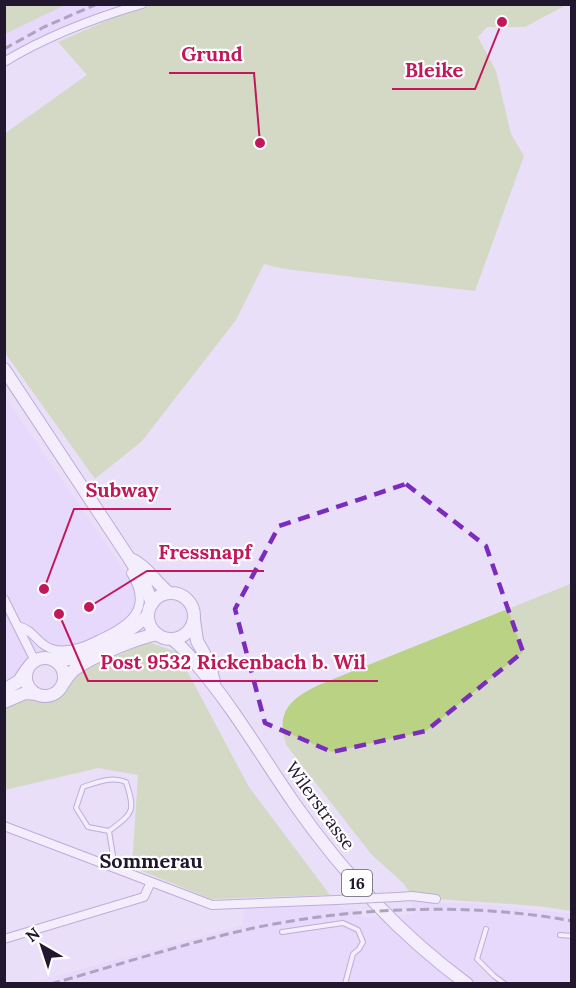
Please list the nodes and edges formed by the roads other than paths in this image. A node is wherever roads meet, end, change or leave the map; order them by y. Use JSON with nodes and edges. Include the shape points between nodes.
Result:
{"nodes":[{"id":1,"x":142,"y":4,"type":"edge"},
{"id":2,"x":4,"y":62,"type":"edge"},
{"id":3,"x":4,"y":369,"type":"edge"},
{"id":4,"x":129,"y":558,"type":"junction"},
{"id":5,"x":169,"y":593,"type":"junction"},
{"id":6,"x":4,"y":599,"type":"edge"},
{"id":7,"x":150,"y":610,"type":"junction"},
{"id":8,"x":194,"y":620,"type":"junction"},
{"id":9,"x":18,"y":626,"type":"junction"},
{"id":10,"x":157,"y":634,"type":"junction"},
{"id":11,"x":172,"y":639,"type":"junction"},
{"id":12,"x":53,"y":659,"type":"junction"},
{"id":13,"x":32,"y":664,"type":"junction"},
{"id":14,"x":214,"y":683,"type":"junction"},
{"id":15,"x":62,"y":685,"type":"junction"},
{"id":16,"x":4,"y":690,"type":"edge"},
{"id":17,"x":37,"y":694,"type":"junction"},
{"id":18,"x":4,"y":702,"type":"edge"},
{"id":19,"x":4,"y":826,"type":"edge"},
{"id":20,"x":109,"y":831,"type":"junction"},
{"id":21,"x":116,"y":868,"type":"junction"},
{"id":22,"x":151,"y":882,"type":"junction"},
{"id":23,"x":436,"y":899,"type":"dead end"},
{"id":24,"x":486,"y":929,"type":"dead end"},
{"id":25,"x":282,"y":932,"type":"dead end"},
{"id":26,"x":560,"y":935,"type":"dead end"},
{"id":27,"x":572,"y":936,"type":"edge"},
{"id":28,"x":4,"y":939,"type":"edge"},
{"id":29,"x":345,"y":984,"type":"edge"},
{"id":30,"x":467,"y":984,"type":"edge"},
{"id":31,"x":505,"y":984,"type":"edge"}],
"edges":[{"from":1,"to":2,"type":"street","via":[[67,30]]},
{"from":3,"to":4,"type":"main road"},
{"from":4,"to":5,"type":"main road","via":[[141,563]]},
{"from":4,"to":7,"type":"main road","via":[[145,584]]},
{"from":4,"to":9,"type":"street","via":[[140,603],[134,618],[117,632],[69,651],[53,650],[28,629]]},
{"from":5,"to":7,"type":"main road","via":[[162,595]]},
{"from":5,"to":8,"type":"main road","via":[[188,600]]},
{"from":6,"to":9,"type":"street"},
{"from":7,"to":10,"type":"main road","via":[[149,622]]},
{"from":7,"to":12,"type":"main road","via":[[136,627],[90,651],[70,660]]},
{"from":8,"to":11,"type":"main road","via":[[187,634]]},
{"from":8,"to":14,"type":"main road","name":"Wilerstrasse","number":"16","via":[[197,641]]},
{"from":9,"to":13,"type":"street"},
{"from":10,"to":11,"type":"main road"},
{"from":10,"to":15,"type":"main road","via":[[82,665]]},
{"from":11,"to":14,"type":"main road","name":"Wilerstrasse","number":"16","via":[[188,651]]},
{"from":12,"to":13,"type":"main road"},
{"from":12,"to":15,"type":"main road","via":[[63,669]]},
{"from":13,"to":16,"type":"main road"},
{"from":13,"to":17,"type":"main road","via":[[26,675],[28,685]]},
{"from":14,"to":30,"type":"main road","name":"Wilerstrasse","number":"16","via":[[295,804],[349,875],[396,925]]},
{"from":15,"to":17,"type":"main road","via":[[50,695]]},
{"from":17,"to":18,"type":"main road","via":[[25,693]]},
{"from":19,"to":21,"type":"street"},
{"from":20,"to":20,"type":"lane","via":[[88,827],[76,808],[83,787],[117,778],[126,782],[133,802],[129,816]]},
{"from":20,"to":21,"type":"lane"},
{"from":21,"to":22,"type":"street"},
{"from":22,"to":23,"type":"street","bridge":true,"via":[[212,905],[397,897]]},
{"from":22,"to":28,"type":"street","via":[[144,897]]},
{"from":24,"to":31,"type":"lane","via":[[477,959]]},
{"from":25,"to":29,"type":"lane","via":[[343,923],[358,930],[363,942],[353,954]]},
{"from":26,"to":27,"type":"lane"}]}
